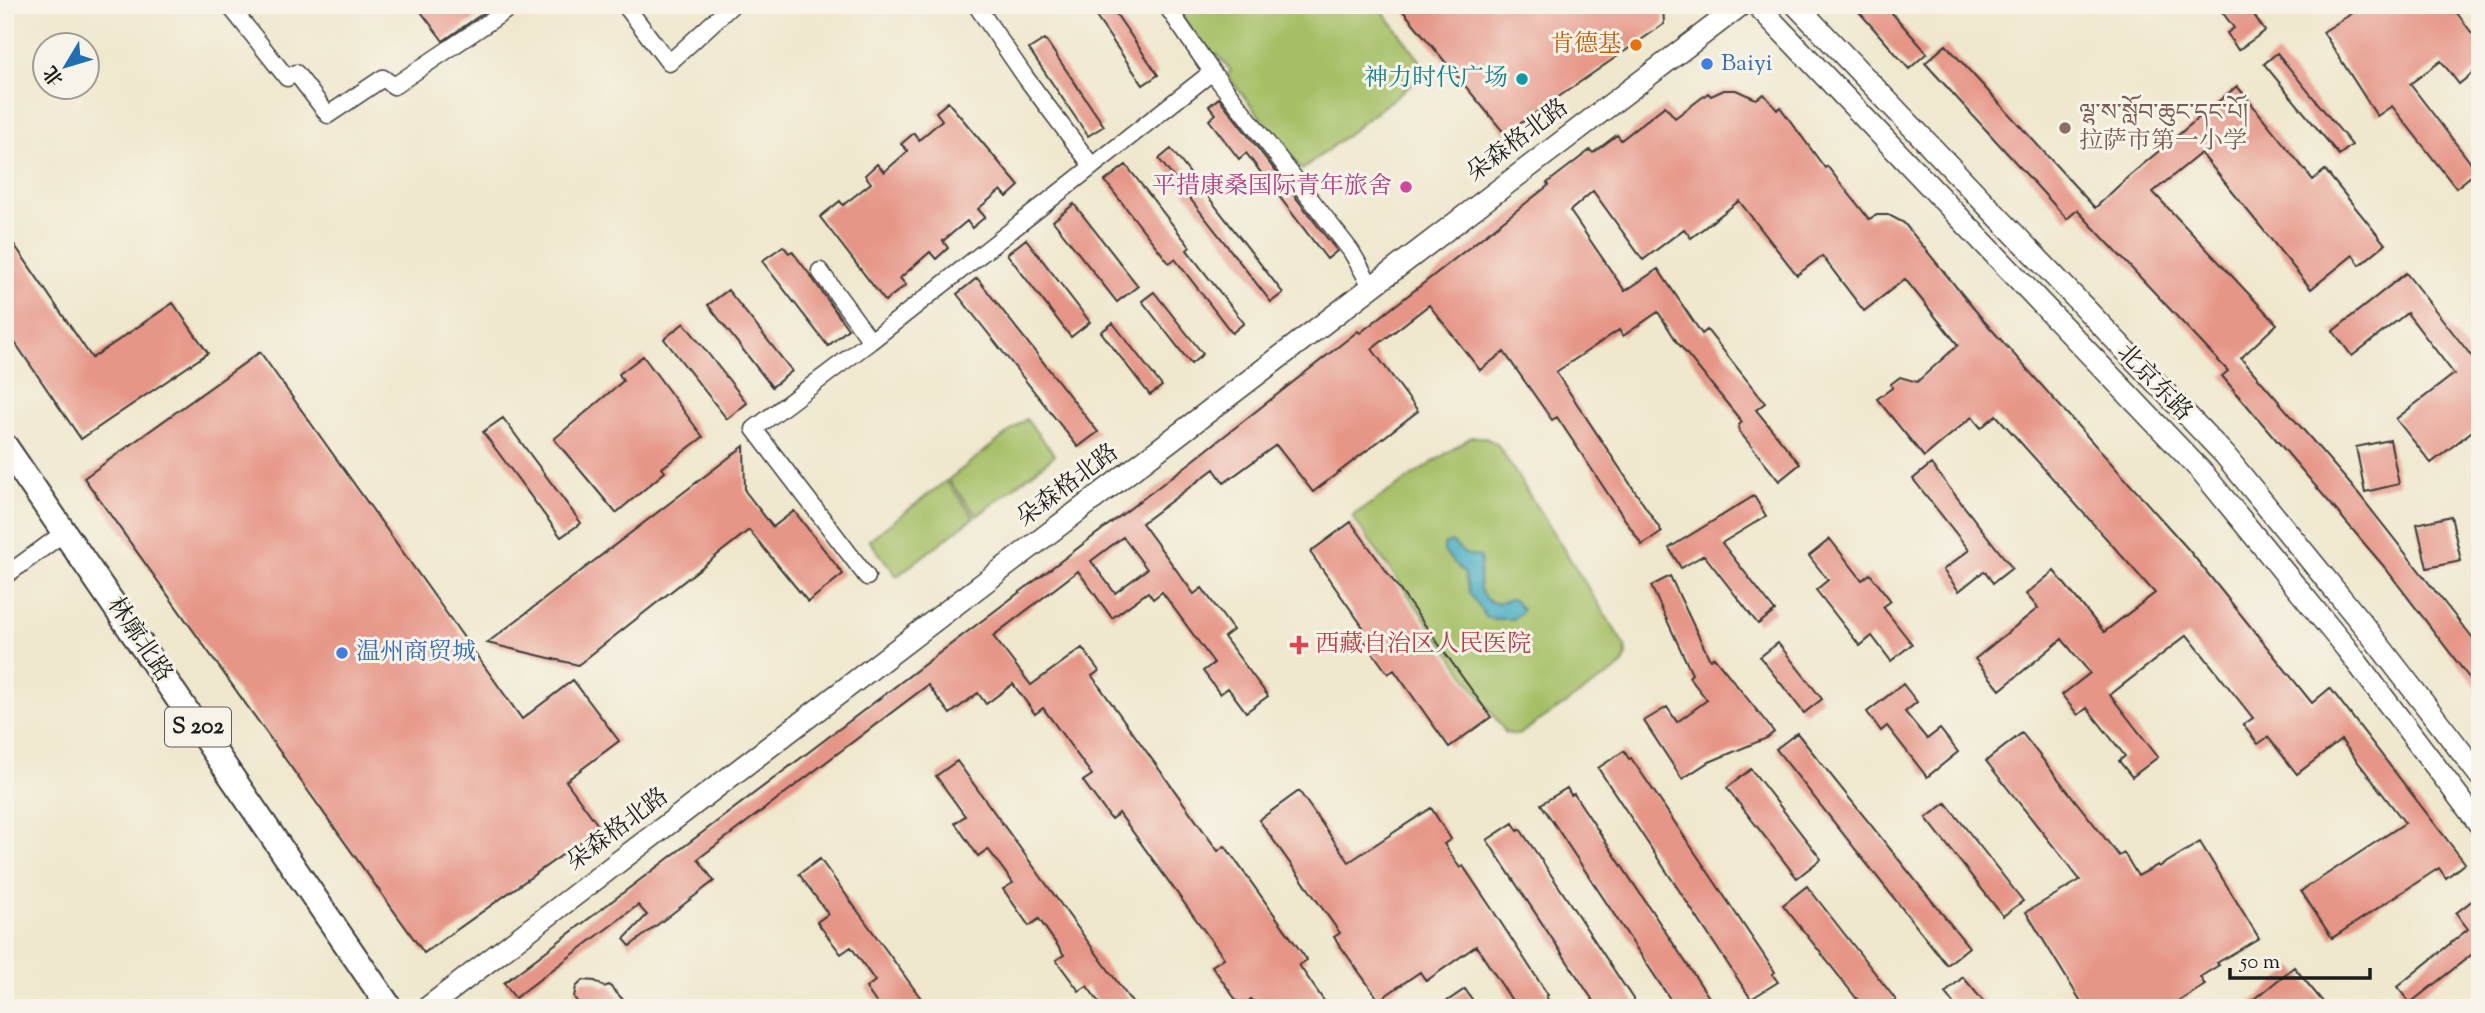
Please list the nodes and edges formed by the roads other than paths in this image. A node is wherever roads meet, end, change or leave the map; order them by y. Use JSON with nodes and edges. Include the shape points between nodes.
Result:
{"nodes":[{"id":1,"x":229,"y":5,"type":"edge"},
{"id":2,"x":514,"y":5,"type":"edge"},
{"id":3,"x":625,"y":5,"type":"edge"},
{"id":4,"x":732,"y":5,"type":"edge"},
{"id":5,"x":976,"y":5,"type":"edge"},
{"id":6,"x":1166,"y":5,"type":"edge"},
{"id":7,"x":1741,"y":5,"type":"edge"},
{"id":8,"x":1757,"y":5,"type":"edge"},
{"id":9,"x":1796,"y":5,"type":"edge"},
{"id":10,"x":1212,"y":72,"type":"junction"},
{"id":11,"x":1092,"y":166,"type":"junction"},
{"id":12,"x":820,"y":271,"type":"dead end"},
{"id":13,"x":1371,"y":286,"type":"junction"},
{"id":14,"x":871,"y":341,"type":"junction"},
{"id":15,"x":5,"y":446,"type":"edge"},
{"id":16,"x":65,"y":532,"type":"junction"},
{"id":17,"x":5,"y":576,"type":"edge"},
{"id":18,"x":867,"y":576,"type":"dead end"},
{"id":19,"x":2480,"y":776,"type":"edge"},
{"id":20,"x":2480,"y":825,"type":"edge"},
{"id":21,"x":390,"y":1008,"type":"edge"},
{"id":22,"x":427,"y":1008,"type":"edge"}],
"edges":[{"from":1,"to":2,"type":"street","via":[[287,78],[296,73],[328,115],[383,78],[394,86]]},
{"from":3,"to":4,"type":"street","via":[[669,63]]},
{"from":5,"to":11,"type":"street"},
{"from":6,"to":10,"type":"street"},
{"from":7,"to":13,"type":"main road","name":"朵森格北路"},
{"from":8,"to":20,"type":"main road","name":"北京东路","via":[[2203,472],[2346,648]]},
{"from":9,"to":19,"type":"main road","name":"北京东路","via":[[2224,454]]},
{"from":10,"to":11,"type":"street"},
{"from":10,"to":13,"type":"street","via":[[1351,251]]},
{"from":11,"to":14,"type":"street"},
{"from":12,"to":14,"type":"street"},
{"from":13,"to":22,"type":"main road","name":"朵森格北路"},
{"from":14,"to":18,"type":"street","via":[[754,429]]},
{"from":15,"to":16,"type":"main road","name":"林廓北路","number":"S 202"},
{"from":16,"to":17,"type":"street"},
{"from":16,"to":21,"type":"main road","name":"林廓北路","number":"S 202"}]}
